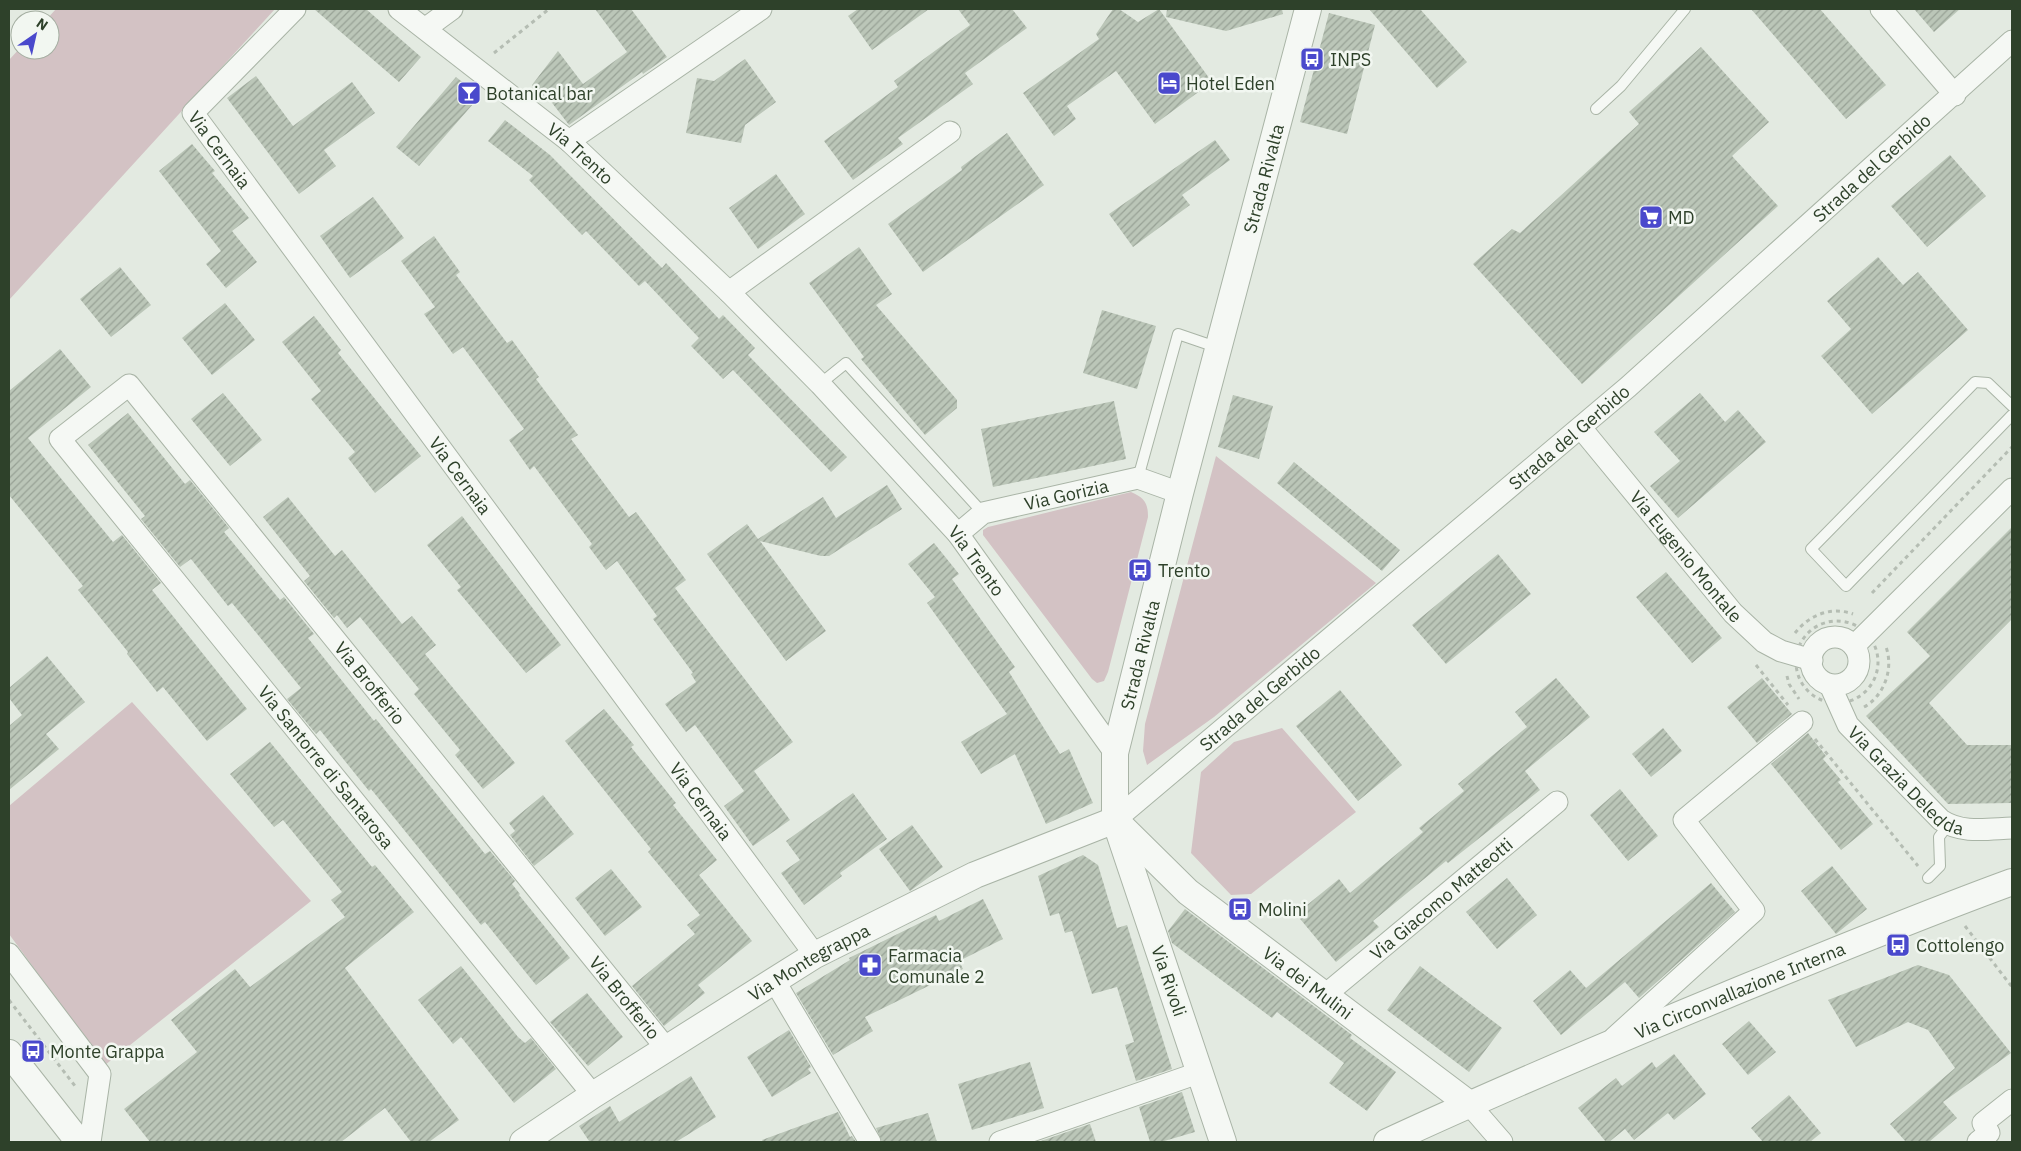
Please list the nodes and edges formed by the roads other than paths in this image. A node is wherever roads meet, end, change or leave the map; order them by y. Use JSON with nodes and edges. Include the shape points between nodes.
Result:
{"nodes":[{"id":1,"x":295,"y":9,"type":"edge"},
{"id":2,"x":399,"y":9,"type":"edge"},
{"id":3,"x":452,"y":9,"type":"edge"},
{"id":4,"x":761,"y":9,"type":"edge"},
{"id":5,"x":1308,"y":9,"type":"edge"},
{"id":6,"x":1685,"y":9,"type":"edge"},
{"id":7,"x":1881,"y":9,"type":"edge"},
{"id":8,"x":426,"y":28,"type":"junction"},
{"id":9,"x":2012,"y":41,"type":"edge"},
{"id":10,"x":1955,"y":94,"type":"junction"},
{"id":11,"x":1596,"y":109,"type":"dead end"},
{"id":12,"x":950,"y":132,"type":"dead end"},
{"id":13,"x":569,"y":141,"type":"junction"},
{"id":14,"x":729,"y":292,"type":"junction"},
{"id":15,"x":1220,"y":348,"type":"junction"},
{"id":16,"x":820,"y":384,"type":"junction"},
{"id":17,"x":2012,"y":406,"type":"edge"},
{"id":18,"x":2012,"y":415,"type":"edge"},
{"id":19,"x":1581,"y":428,"type":"junction"},
{"id":20,"x":60,"y":439,"type":"joint"},
{"id":21,"x":1138,"y":478,"type":"junction"},
{"id":22,"x":2012,"y":489,"type":"edge"},
{"id":23,"x":1180,"y":493,"type":"junction"},
{"id":24,"x":983,"y":513,"type":"junction"},
{"id":25,"x":958,"y":534,"type":"junction"},
{"id":26,"x":1854,"y":646,"type":"junction"},
{"id":27,"x":1812,"y":660,"type":"junction"},
{"id":28,"x":1830,"y":684,"type":"junction"},
{"id":29,"x":1802,"y":722,"type":"dead end"},
{"id":30,"x":1115,"y":753,"type":"junction"},
{"id":31,"x":1557,"y":802,"type":"dead end"},
{"id":32,"x":1115,"y":820,"type":"junction"},
{"id":33,"x":1948,"y":825,"type":"junction"},
{"id":34,"x":2012,"y":828,"type":"edge"},
{"id":35,"x":1928,"y":878,"type":"dead end"},
{"id":36,"x":2012,"y":882,"type":"edge"},
{"id":37,"x":9,"y":954,"type":"edge"},
{"id":38,"x":815,"y":955,"type":"junction"},
{"id":39,"x":774,"y":980,"type":"junction"},
{"id":40,"x":1325,"y":995,"type":"junction"},
{"id":41,"x":1608,"y":1044,"type":"junction"},
{"id":42,"x":666,"y":1048,"type":"junction"},
{"id":43,"x":9,"y":1053,"type":"edge"},
{"id":44,"x":1201,"y":1072,"type":"junction"},
{"id":45,"x":593,"y":1095,"type":"junction"},
{"id":46,"x":2012,"y":1100,"type":"edge"},
{"id":47,"x":1469,"y":1104,"type":"junction"},
{"id":48,"x":1988,"y":1139,"type":"edge"},
{"id":49,"x":79,"y":1142,"type":"edge"},
{"id":50,"x":90,"y":1142,"type":"edge"},
{"id":51,"x":523,"y":1142,"type":"edge"},
{"id":52,"x":870,"y":1142,"type":"edge"},
{"id":53,"x":1000,"y":1142,"type":"edge"},
{"id":54,"x":1223,"y":1142,"type":"edge"},
{"id":55,"x":1387,"y":1142,"type":"edge"},
{"id":56,"x":1502,"y":1142,"type":"edge"}],
"edges":[{"from":1,"to":38,"type":"street","name":"Via Cernaia","via":[[193,113]]},
{"from":2,"to":8,"type":"street","name":"Via Trento"},
{"from":3,"to":8,"type":"street"},
{"from":4,"to":13,"type":"street"},
{"from":5,"to":15,"type":"street","name":"Strada Rivalta"},
{"from":6,"to":11,"type":"lane","via":[[1621,86]]},
{"from":7,"to":10,"type":"street"},
{"from":8,"to":13,"type":"street","name":"Via Trento"},
{"from":9,"to":10,"type":"street","name":"Strada del Gerbido"},
{"from":10,"to":19,"type":"street","name":"Strada del Gerbido"},
{"from":12,"to":14,"type":"street"},
{"from":13,"to":14,"type":"street","name":"Via Trento"},
{"from":14,"to":16,"type":"street","name":"Via Trento"},
{"from":15,"to":21,"type":"lane","via":[[1178,334]]},
{"from":15,"to":23,"type":"street","name":"Strada Rivalta"},
{"from":16,"to":24,"type":"lane","name":"Via Trento","via":[[846,363]]},
{"from":16,"to":25,"type":"street","name":"Via Trento"},
{"from":17,"to":18,"type":"lane","via":[[1988,383],[1975,382],[1810,550],[1846,586]]},
{"from":19,"to":27,"type":"street","name":"Via Eugenio Montale","via":[[1732,613],[1764,642]]},
{"from":19,"to":32,"type":"street","name":"Strada del Gerbido"},
{"from":20,"to":42,"type":"street","name":"Via Brofferio","via":[[129,385]]},
{"from":20,"to":45,"type":"street","name":"Via Santorre di Santarosa"},
{"from":21,"to":23,"type":"street"},
{"from":21,"to":24,"type":"street","name":"Via Gorizia"},
{"from":22,"to":26,"type":"street"},
{"from":23,"to":30,"type":"street","name":"Strada Rivalta"},
{"from":24,"to":25,"type":"street","name":"Via Gorizia"},
{"from":25,"to":30,"type":"street","name":"Via Trento"},
{"from":26,"to":27,"type":"street","via":[[1832,638],[1818,645]]},
{"from":26,"to":28,"type":"street","via":[[1859,660],[1856,674],[1844,683]]},
{"from":27,"to":28,"type":"street","via":[[1816,676]]},
{"from":28,"to":33,"type":"street","name":"Via Grazia Deledda","via":[[1848,725]]},
{"from":29,"to":41,"type":"street","via":[[1684,820],[1754,911]]},
{"from":30,"to":32,"type":"street","name":"Strada Rivalta"},
{"from":31,"to":40,"type":"street","name":"Via Giacomo Matteotti"},
{"from":32,"to":38,"type":"street","name":"Via Montegrappa","via":[[975,875]]},
{"from":32,"to":40,"type":"street","name":"Via dei Mulini","via":[[1188,892]]},
{"from":32,"to":44,"type":"street","name":"Via Rivoli"},
{"from":33,"to":34,"type":"street","name":"Via Grazia Deledda","via":[[1962,830]]},
{"from":33,"to":35,"type":"lane","via":[[1939,838],[1940,866]]},
{"from":36,"to":41,"type":"street","name":"Via Circonvallazione Interna"},
{"from":37,"to":50,"type":"street","via":[[100,1074]]},
{"from":38,"to":39,"type":"street","name":"Via Montegrappa"},
{"from":39,"to":42,"type":"street","name":"Via Montegrappa"},
{"from":39,"to":52,"type":"street"},
{"from":40,"to":47,"type":"street","name":"Via dei Mulini"},
{"from":41,"to":47,"type":"street","name":"Via Circonvallazione Interna"},
{"from":42,"to":45,"type":"street","name":"Via Montegrappa"},
{"from":43,"to":49,"type":"street"},
{"from":44,"to":53,"type":"street"},
{"from":44,"to":54,"type":"street","name":"Via Rivoli"},
{"from":45,"to":51,"type":"street","name":"Via Montegrappa"},
{"from":46,"to":48,"type":"street","via":[[1983,1123]]},
{"from":47,"to":55,"type":"street","name":"Via Circonvallazione Interna"},
{"from":47,"to":56,"type":"street","name":"Via dei Mulini"}]}
